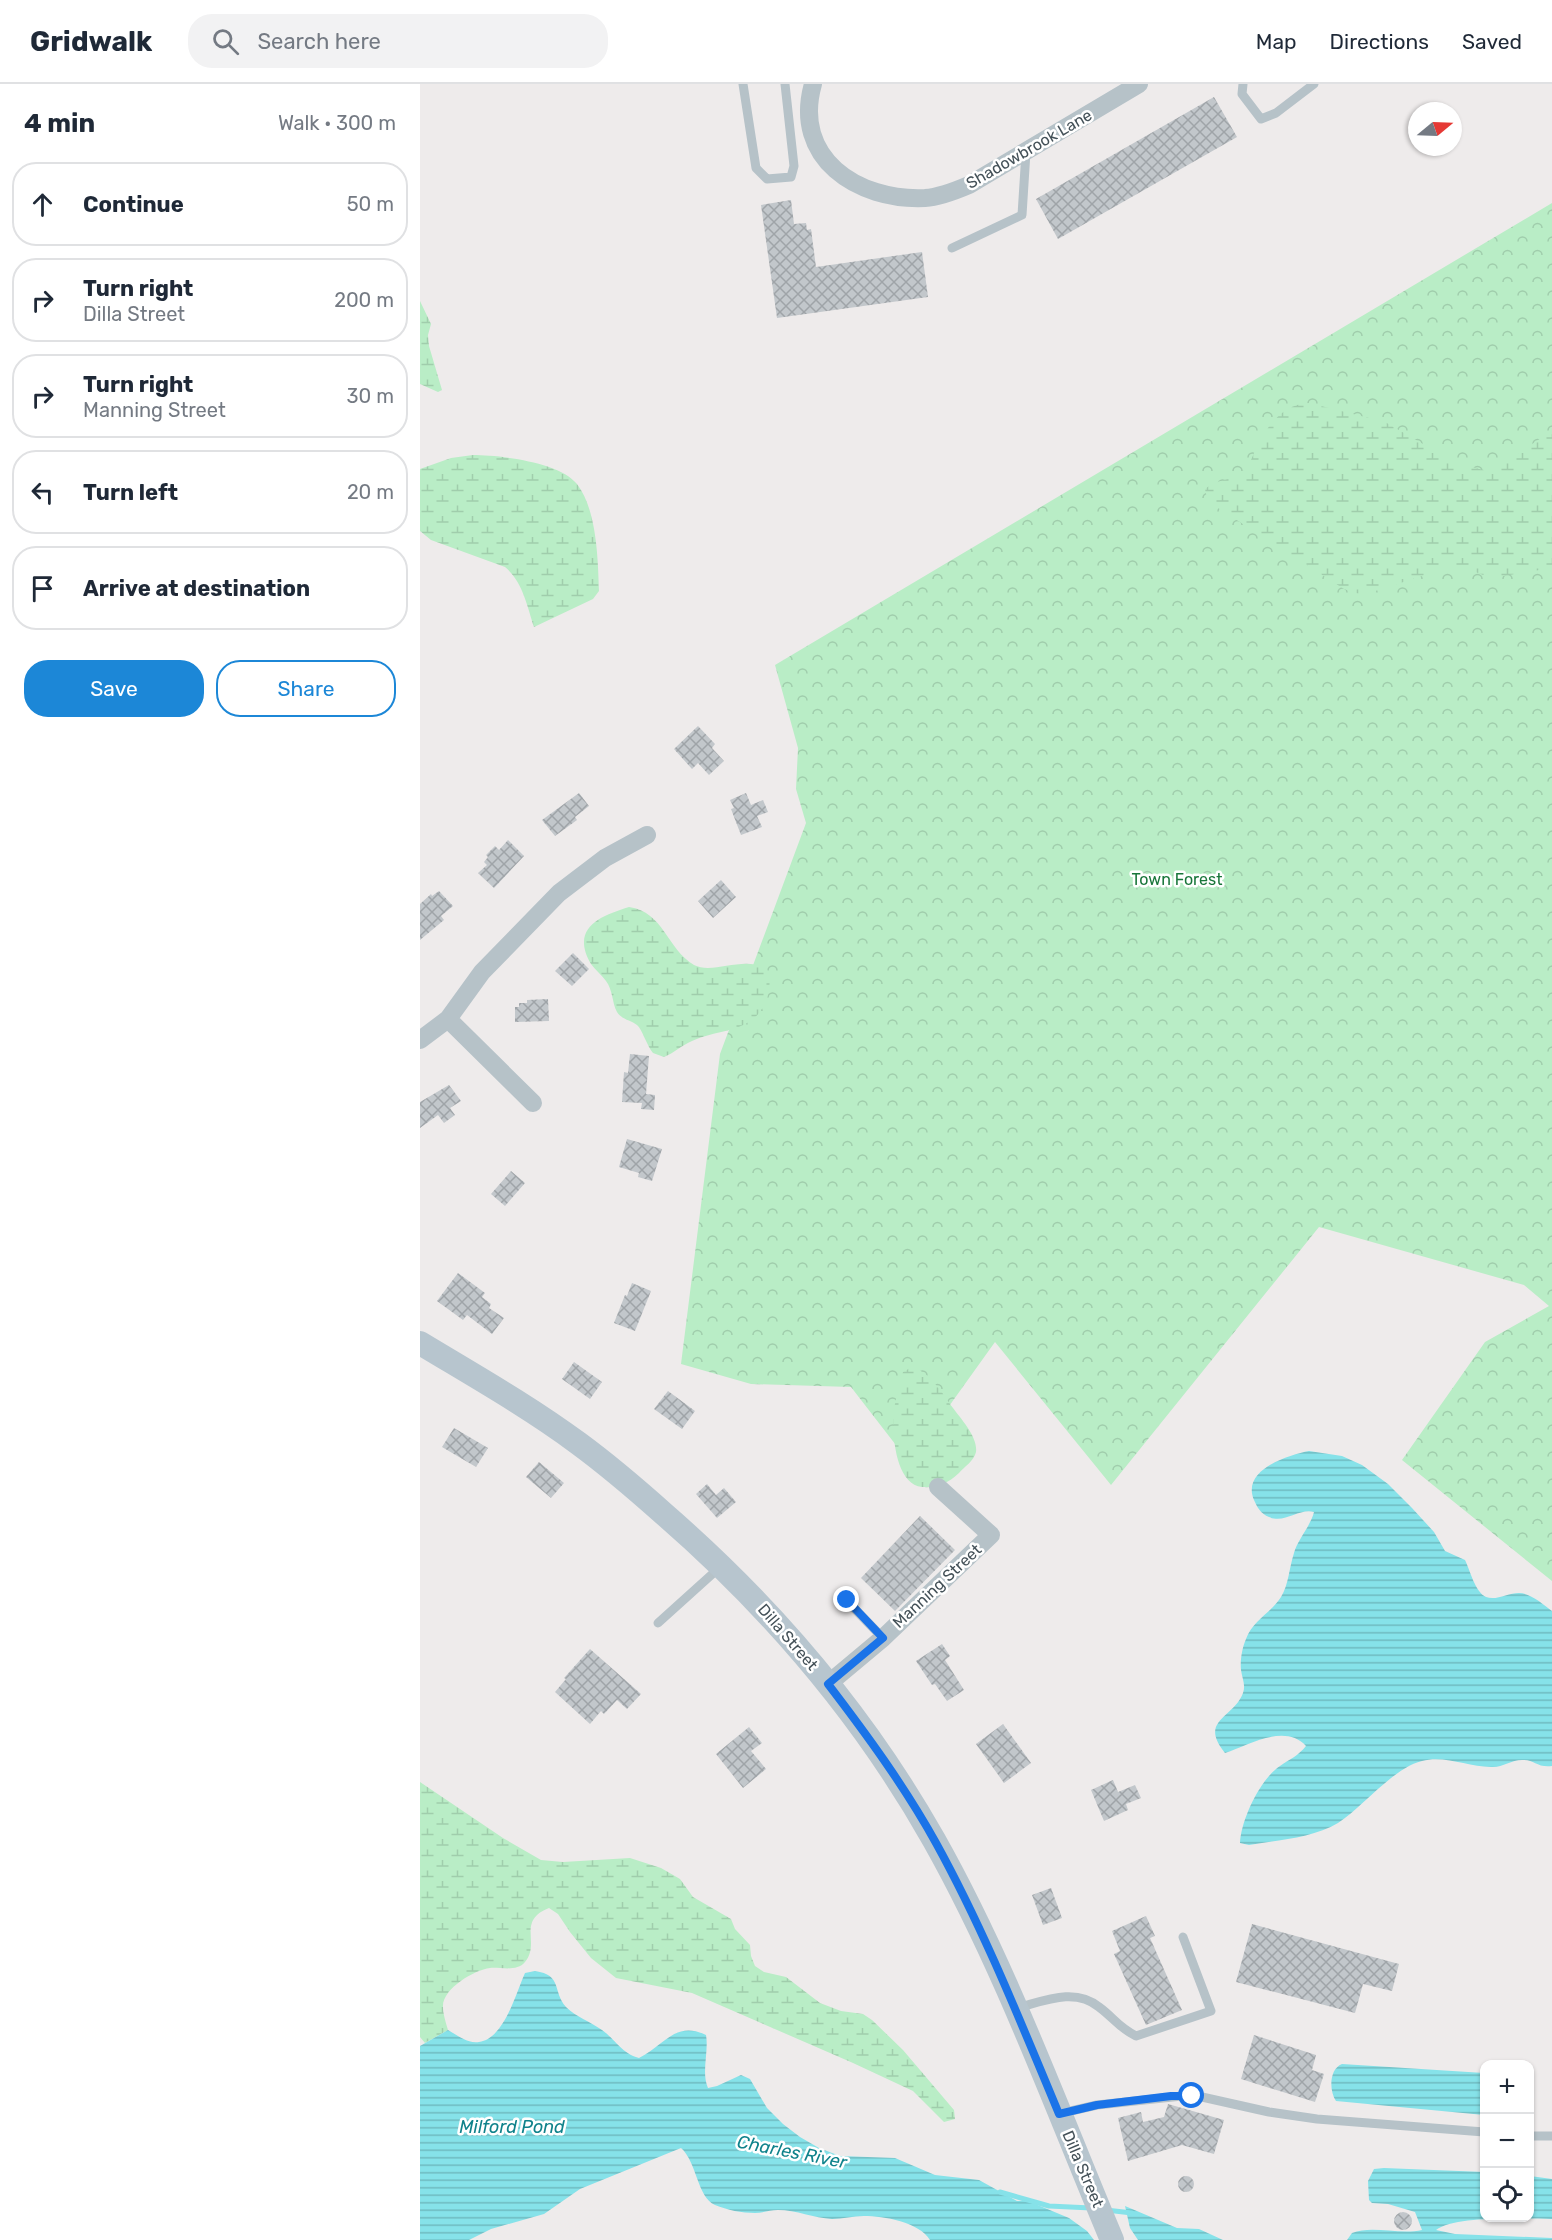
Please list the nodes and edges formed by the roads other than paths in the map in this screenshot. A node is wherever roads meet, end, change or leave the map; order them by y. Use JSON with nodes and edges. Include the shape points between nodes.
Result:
{"nodes":[{"id":1,"x":743,"y":84,"type":"edge"},
{"id":2,"x":785,"y":84,"type":"edge"},
{"id":3,"x":813,"y":84,"type":"edge"},
{"id":4,"x":1139,"y":84,"type":"edge"},
{"id":5,"x":1243,"y":84,"type":"edge"},
{"id":6,"x":1314,"y":84,"type":"edge"},
{"id":7,"x":810,"y":129,"type":"junction"},
{"id":8,"x":790,"y":134,"type":"junction"},
{"id":9,"x":1026,"y":152,"type":"junction"},
{"id":10,"x":952,"y":248,"type":"dead end"},
{"id":11,"x":647,"y":835,"type":"dead end"},
{"id":12,"x":448,"y":1019,"type":"junction"},
{"id":13,"x":420,"y":1040,"type":"edge"},
{"id":14,"x":533,"y":1103,"type":"dead end"},
{"id":15,"x":420,"y":1343,"type":"edge"},
{"id":16,"x":938,"y":1486,"type":"dead end"},
{"id":17,"x":721,"y":1566,"type":"junction"},
{"id":18,"x":847,"y":1600,"type":"dead end"},
{"id":19,"x":658,"y":1623,"type":"dead end"},
{"id":20,"x":883,"y":1638,"type":"junction"},
{"id":21,"x":828,"y":1684,"type":"junction"},
{"id":22,"x":1183,"y":1937,"type":"dead end"},
{"id":23,"x":1015,"y":2009,"type":"junction"},
{"id":24,"x":1059,"y":2114,"type":"junction"},
{"id":25,"x":1480,"y":2132,"type":"edge"},
{"id":26,"x":1534,"y":2136,"type":"edge"},
{"id":27,"x":1552,"y":2136,"type":"edge"},
{"id":28,"x":1109,"y":2233,"type":"edge"}],
"edges":[{"from":1,"to":8,"type":"lane","via":[[756,168],[767,179],[791,177],[794,166]]},
{"from":2,"to":8,"type":"lane"},
{"from":3,"to":7,"type":"street","name":"Shadowbrook Lane","via":[[807,111]]},
{"from":4,"to":9,"type":"street","name":"Shadowbrook Lane"},
{"from":5,"to":6,"type":"lane","via":[[1242,94],[1261,119],[1276,113]]},
{"from":7,"to":8,"type":"lane"},
{"from":7,"to":9,"type":"street","name":"Shadowbrook Lane","via":[[820,153],[842,177],[900,196],[926,198],[945,194],[969,185]]},
{"from":9,"to":10,"type":"lane","via":[[1022,215]]},
{"from":11,"to":12,"type":"street","via":[[605,858],[559,893],[482,972]]},
{"from":12,"to":13,"type":"street"},
{"from":12,"to":14,"type":"street"},
{"from":15,"to":17,"type":"main road","name":"Dilla Street","via":[[583,1447],[640,1492]]},
{"from":16,"to":20,"type":"street","name":"Manning Street","via":[[991,1535]]},
{"from":17,"to":19,"type":"lane"},
{"from":17,"to":21,"type":"main road","name":"Dilla Street","via":[[776,1621]]},
{"from":18,"to":20,"type":"lane"},
{"from":20,"to":21,"type":"street","name":"Manning Street"},
{"from":21,"to":23,"type":"main road","name":"Dilla Street","via":[[931,1834]]},
{"from":22,"to":23,"type":"lane","via":[[1211,2011],[1136,2036],[1121,2029],[1098,2005],[1070,1995]]},
{"from":23,"to":24,"type":"main road","name":"Dilla Street"},
{"from":24,"to":25,"type":"lane","via":[[1097,2105],[1182,2096],[1317,2120]]},
{"from":24,"to":28,"type":"main road","name":"Dilla Street"},
{"from":26,"to":27,"type":"lane"}]}
